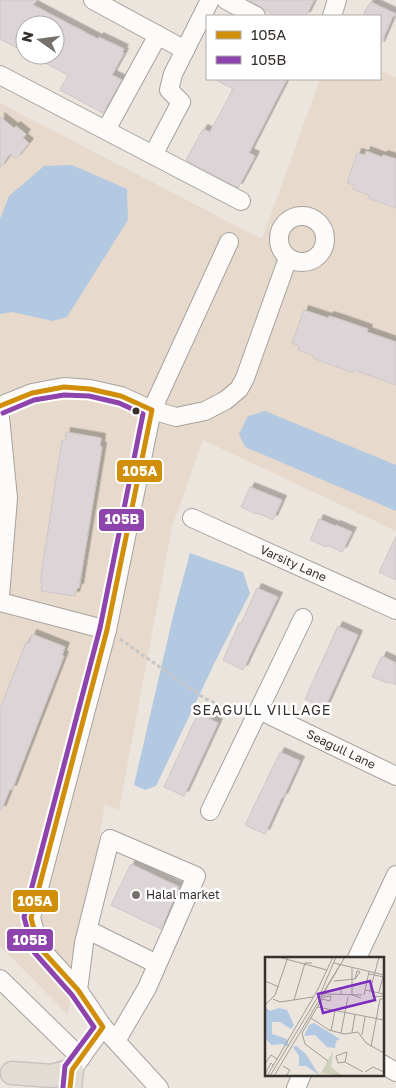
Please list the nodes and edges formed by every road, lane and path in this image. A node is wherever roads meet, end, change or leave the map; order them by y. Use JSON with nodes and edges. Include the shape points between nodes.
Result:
{"nodes":[{"id":1,"x":93,"y":0,"type":"edge"},
{"id":2,"x":210,"y":0,"type":"edge"},
{"id":3,"x":226,"y":0,"type":"edge"},
{"id":4,"x":337,"y":0,"type":"edge"},
{"id":5,"x":254,"y":15,"type":"edge"},
{"id":6,"x":332,"y":15,"type":"edge"},
{"id":7,"x":158,"y":35,"type":"junction"},
{"id":8,"x":185,"y":50,"type":"junction"},
{"id":9,"x":0,"y":75,"type":"edge"},
{"id":10,"x":106,"y":130,"type":"junction"},
{"id":11,"x":153,"y":155,"type":"junction"},
{"id":12,"x":241,"y":201,"type":"dead end"},
{"id":13,"x":229,"y":242,"type":"dead end"},
{"id":14,"x":288,"y":258,"type":"dead end"},
{"id":15,"x":0,"y":406,"type":"edge"},
{"id":16,"x":152,"y":410,"type":"junction"},
{"id":17,"x":0,"y":417,"type":"edge"},
{"id":18,"x":192,"y":518,"type":"dead end"},
{"id":19,"x":0,"y":596,"type":"edge"},
{"id":20,"x":0,"y":602,"type":"edge"},
{"id":21,"x":396,"y":610,"type":"edge"},
{"id":22,"x":303,"y":618,"type":"dead end"},
{"id":23,"x":108,"y":630,"type":"junction"},
{"id":24,"x":256,"y":716,"type":"junction"},
{"id":25,"x":396,"y":776,"type":"edge"},
{"id":26,"x":210,"y":811,"type":"dead end"},
{"id":27,"x":396,"y":875,"type":"edge"},
{"id":28,"x":88,"y":930,"type":"junction"},
{"id":29,"x":357,"y":957,"type":"edge"},
{"id":30,"x":157,"y":964,"type":"junction"},
{"id":31,"x":0,"y":979,"type":"edge"},
{"id":32,"x":78,"y":990,"type":"junction"},
{"id":33,"x":103,"y":1027,"type":"junction"},
{"id":34,"x":116,"y":1041,"type":"junction"},
{"id":35,"x":384,"y":1065,"type":"edge"},
{"id":36,"x":74,"y":1072,"type":"edge"},
{"id":37,"x":396,"y":1072,"type":"edge"},
{"id":38,"x":13,"y":1074,"type":"edge"},
{"id":39,"x":301,"y":1076,"type":"edge"},
{"id":40,"x":159,"y":1088,"type":"edge"},
{"id":41,"x":296,"y":1088,"type":"edge"}],
"edges":[{"from":1,"to":7,"type":"street"},
{"from":2,"to":8,"type":"street"},
{"from":3,"to":5,"type":"street"},
{"from":4,"to":6,"type":"street"},
{"from":7,"to":8,"type":"street"},
{"from":7,"to":10,"type":"street"},
{"from":8,"to":11,"type":"street","via":[[169,90],[181,102]]},
{"from":9,"to":10,"type":"street"},
{"from":10,"to":11,"type":"street"},
{"from":11,"to":12,"type":"street"},
{"from":13,"to":16,"type":"street"},
{"from":14,"to":16,"type":"street","via":[[239,389],[206,411],[176,418]]},
{"from":15,"to":16,"type":"street","via":[[32,393],[64,387],[122,396]]},
{"from":16,"to":23,"type":"street"},
{"from":17,"to":19,"type":"street","via":[[8,498]]},
{"from":18,"to":21,"type":"street","name":"Varsity Lane"},
{"from":20,"to":23,"type":"street"},
{"from":22,"to":24,"type":"street"},
{"from":23,"to":24,"type":"path","via":[[204,698]]},
{"from":23,"to":32,"type":"street","via":[[32,918],[39,947]]},
{"from":24,"to":25,"type":"street","name":"Seagull Lane"},
{"from":24,"to":26,"type":"street"},
{"from":27,"to":29,"type":"street"},
{"from":28,"to":30,"type":"street"},
{"from":28,"to":30,"type":"street","via":[[110,839],[196,876]]},
{"from":28,"to":32,"type":"street"},
{"from":30,"to":34,"type":"street"},
{"from":31,"to":36,"type":"street"},
{"from":32,"to":33,"type":"street"},
{"from":33,"to":34,"type":"street"},
{"from":33,"to":36,"type":"street"},
{"from":34,"to":40,"type":"street"},
{"from":35,"to":37,"type":"street"},
{"from":36,"to":38,"type":"main road","via":[[52,1076]]},
{"from":39,"to":41,"type":"street"}]}
